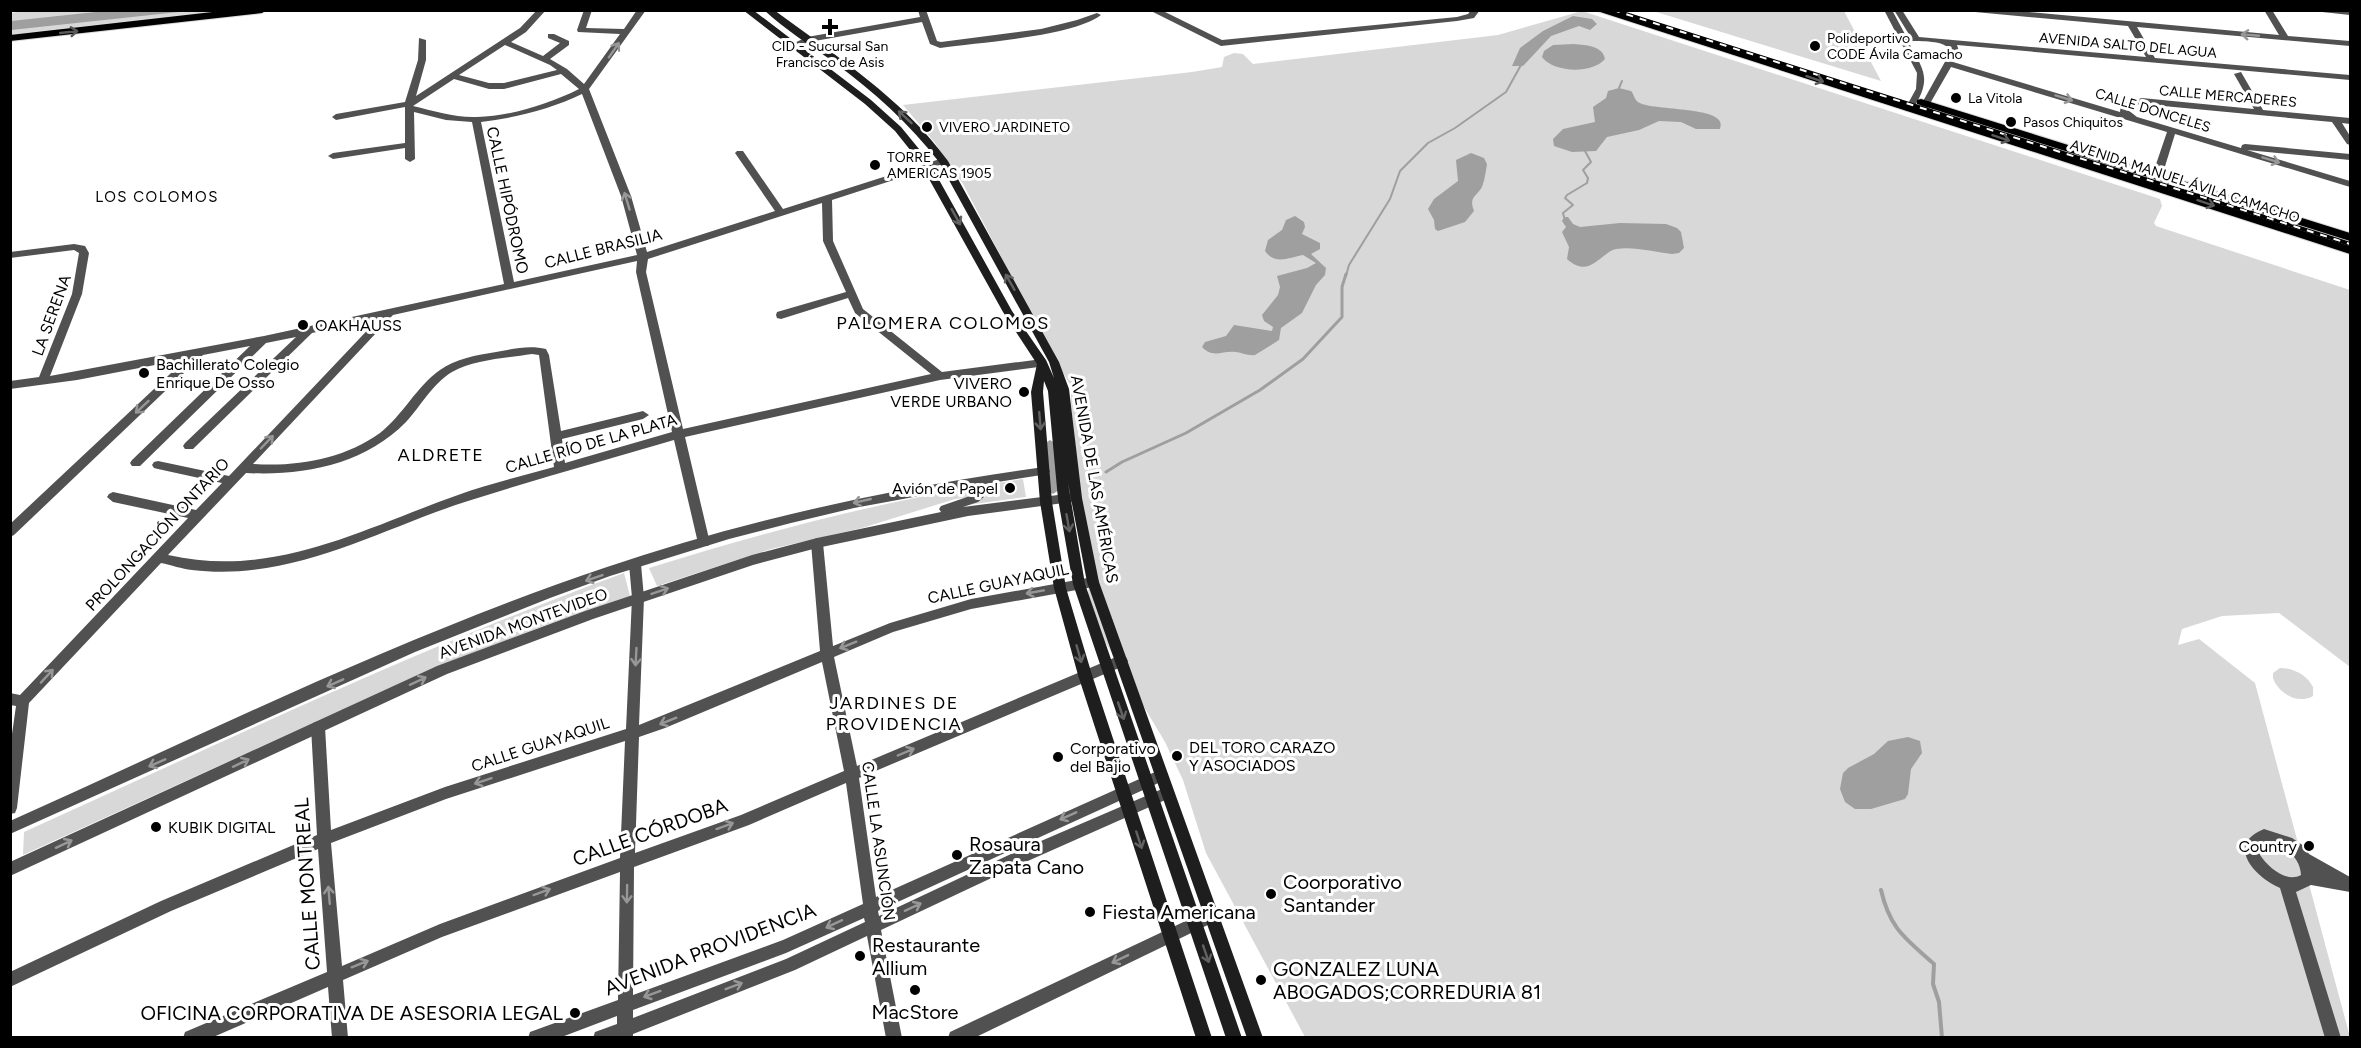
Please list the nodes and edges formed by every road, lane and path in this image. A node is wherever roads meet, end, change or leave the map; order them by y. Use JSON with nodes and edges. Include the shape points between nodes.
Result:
{"nodes":[{"id":1,"x":261,"y":10,"type":"edge"},
{"id":2,"x":542,"y":10,"type":"edge"},
{"id":3,"x":588,"y":10,"type":"edge"},
{"id":4,"x":642,"y":10,"type":"edge"},
{"id":5,"x":747,"y":10,"type":"edge"},
{"id":6,"x":768,"y":10,"type":"edge"},
{"id":7,"x":1153,"y":10,"type":"edge"},
{"id":8,"x":1476,"y":10,"type":"edge"},
{"id":9,"x":1599,"y":10,"type":"edge"},
{"id":10,"x":1632,"y":10,"type":"edge"},
{"id":11,"x":1888,"y":10,"type":"edge"},
{"id":12,"x":1898,"y":10,"type":"edge"},
{"id":13,"x":1975,"y":10,"type":"edge"},
{"id":14,"x":2268,"y":10,"type":"edge"},
{"id":15,"x":2322,"y":10,"type":"edge"},
{"id":16,"x":2339,"y":11,"type":"edge"},
{"id":17,"x":2039,"y":13,"type":"edge"},
{"id":18,"x":2350,"y":13,"type":"edge"},
{"id":19,"x":1096,"y":15,"type":"dead end"},
{"id":20,"x":1459,"y":15,"type":"edge"},
{"id":21,"x":925,"y":18,"type":"edge"},
{"id":22,"x":2131,"y":24,"type":"junction"},
{"id":23,"x":878,"y":31,"type":"junction"},
{"id":24,"x":626,"y":32,"type":"junction"},
{"id":25,"x":551,"y":36,"type":"dead end"},
{"id":26,"x":10,"y":38,"type":"edge"},
{"id":27,"x":1904,"y":38,"type":"junction"},
{"id":28,"x":2285,"y":38,"type":"junction"},
{"id":29,"x":1916,"y":39,"type":"junction"},
{"id":30,"x":422,"y":40,"type":"dead end"},
{"id":31,"x":807,"y":40,"type":"junction"},
{"id":32,"x":504,"y":42,"type":"junction"},
{"id":33,"x":1946,"y":42,"type":"junction"},
{"id":34,"x":2350,"y":44,"type":"edge"},
{"id":35,"x":794,"y":45,"type":"junction"},
{"id":36,"x":1954,"y":48,"type":"junction"},
{"id":37,"x":820,"y":51,"type":"junction"},
{"id":38,"x":2055,"y":55,"type":"junction"},
{"id":39,"x":545,"y":58,"type":"junction"},
{"id":40,"x":2152,"y":60,"type":"junction"},
{"id":41,"x":1948,"y":63,"type":"junction"},
{"id":42,"x":1920,"y":67,"type":"junction"},
{"id":43,"x":564,"y":70,"type":"junction"},
{"id":44,"x":1943,"y":72,"type":"junction"},
{"id":45,"x":2238,"y":74,"type":"junction"},
{"id":46,"x":2272,"y":74,"type":"junction"},
{"id":47,"x":453,"y":76,"type":"junction"},
{"id":48,"x":2350,"y":78,"type":"edge"},
{"id":49,"x":2350,"y":85,"type":"edge"},
{"id":50,"x":585,"y":89,"type":"junction"},
{"id":51,"x":409,"y":106,"type":"junction"},
{"id":52,"x":1917,"y":106,"type":"junction"},
{"id":53,"x":2260,"y":112,"type":"junction"},
{"id":54,"x":336,"y":117,"type":"dead end"},
{"id":55,"x":2336,"y":119,"type":"junction"},
{"id":56,"x":476,"y":120,"type":"junction"},
{"id":57,"x":2137,"y":120,"type":"junction"},
{"id":58,"x":2350,"y":121,"type":"edge"},
{"id":59,"x":2172,"y":130,"type":"junction"},
{"id":60,"x":2350,"y":142,"type":"edge"},
{"id":61,"x":2217,"y":144,"type":"junction"},
{"id":62,"x":409,"y":145,"type":"junction"},
{"id":63,"x":912,"y":147,"type":"junction"},
{"id":64,"x":740,"y":153,"type":"dead end"},
{"id":65,"x":333,"y":156,"type":"dead end"},
{"id":66,"x":2350,"y":157,"type":"edge"},
{"id":67,"x":940,"y":158,"type":"junction"},
{"id":68,"x":410,"y":159,"type":"dead end"},
{"id":69,"x":926,"y":166,"type":"junction"},
{"id":70,"x":2154,"y":181,"type":"junction"},
{"id":71,"x":2350,"y":184,"type":"edge"},
{"id":72,"x":827,"y":198,"type":"junction"},
{"id":73,"x":781,"y":213,"type":"junction"},
{"id":74,"x":2350,"y":237,"type":"edge"},
{"id":75,"x":2350,"y":250,"type":"edge"},
{"id":76,"x":10,"y":255,"type":"edge"},
{"id":77,"x":643,"y":257,"type":"junction"},
{"id":78,"x":510,"y":287,"type":"junction"},
{"id":79,"x":851,"y":294,"type":"junction"},
{"id":80,"x":390,"y":312,"type":"junction"},
{"id":81,"x":781,"y":315,"type":"dead end"},
{"id":82,"x":310,"y":330,"type":"junction"},
{"id":83,"x":264,"y":340,"type":"junction"},
{"id":84,"x":200,"y":352,"type":"junction"},
{"id":85,"x":1042,"y":363,"type":"junction"},
{"id":86,"x":940,"y":376,"type":"junction"},
{"id":87,"x":43,"y":380,"type":"junction"},
{"id":88,"x":10,"y":385,"type":"edge"},
{"id":89,"x":643,"y":415,"type":"dead end"},
{"id":90,"x":679,"y":434,"type":"junction"},
{"id":91,"x":555,"y":437,"type":"junction"},
{"id":92,"x":189,"y":446,"type":"dead end"},
{"id":93,"x":136,"y":463,"type":"dead end"},
{"id":94,"x":158,"y":465,"type":"dead end"},
{"id":95,"x":560,"y":467,"type":"junction"},
{"id":96,"x":242,"y":468,"type":"junction"},
{"id":97,"x":1044,"y":471,"type":"junction"},
{"id":98,"x":229,"y":480,"type":"junction"},
{"id":99,"x":965,"y":482,"type":"junction"},
{"id":100,"x":113,"y":497,"type":"dead end"},
{"id":101,"x":1070,"y":499,"type":"junction"},
{"id":102,"x":1046,"y":501,"type":"junction"},
{"id":103,"x":196,"y":515,"type":"junction"},
{"id":104,"x":910,"y":522,"type":"junction"},
{"id":105,"x":10,"y":532,"type":"edge"},
{"id":106,"x":704,"y":543,"type":"junction"},
{"id":107,"x":817,"y":543,"type":"junction"},
{"id":108,"x":157,"y":557,"type":"junction"},
{"id":109,"x":635,"y":564,"type":"junction"},
{"id":110,"x":1086,"y":583,"type":"junction"},
{"id":111,"x":1060,"y":588,"type":"junction"},
{"id":112,"x":638,"y":598,"type":"junction"},
{"id":113,"x":827,"y":653,"type":"junction"},
{"id":114,"x":1121,"y":661,"type":"junction"},
{"id":115,"x":1105,"y":668,"type":"junction"},
{"id":116,"x":1085,"y":675,"type":"junction"},
{"id":117,"x":16,"y":700,"type":"edge"},
{"id":118,"x":318,"y":727,"type":"junction"},
{"id":119,"x":632,"y":733,"type":"junction"},
{"id":120,"x":852,"y":775,"type":"junction"},
{"id":121,"x":1153,"y":778,"type":"junction"},
{"id":122,"x":1123,"y":791,"type":"junction"},
{"id":123,"x":1167,"y":792,"type":"junction"},
{"id":124,"x":1151,"y":799,"type":"junction"},
{"id":125,"x":10,"y":808,"type":"edge"},
{"id":126,"x":1129,"y":809,"type":"junction"},
{"id":127,"x":10,"y":828,"type":"edge"},
{"id":128,"x":324,"y":839,"type":"junction"},
{"id":129,"x":2306,"y":860,"type":"junction"},
{"id":130,"x":627,"y":861,"type":"junction"},
{"id":131,"x":10,"y":869,"type":"edge"},
{"id":132,"x":2308,"y":878,"type":"junction"},
{"id":133,"x":2286,"y":884,"type":"junction"},
{"id":134,"x":2350,"y":885,"type":"edge"},
{"id":135,"x":870,"y":906,"type":"junction"},
{"id":136,"x":1211,"y":916,"type":"junction"},
{"id":137,"x":1196,"y":924,"type":"junction"},
{"id":138,"x":873,"y":926,"type":"junction"},
{"id":139,"x":1171,"y":935,"type":"junction"},
{"id":140,"x":335,"y":974,"type":"junction"},
{"id":141,"x":10,"y":980,"type":"edge"},
{"id":142,"x":625,"y":1004,"type":"junction"},
{"id":143,"x":625,"y":1033,"type":"edge"},
{"id":144,"x":191,"y":1038,"type":"edge"},
{"id":145,"x":340,"y":1038,"type":"edge"},
{"id":146,"x":536,"y":1038,"type":"edge"},
{"id":147,"x":601,"y":1038,"type":"edge"},
{"id":148,"x":894,"y":1038,"type":"edge"},
{"id":149,"x":956,"y":1038,"type":"edge"},
{"id":150,"x":1204,"y":1038,"type":"edge"},
{"id":151,"x":1234,"y":1038,"type":"edge"},
{"id":152,"x":1255,"y":1038,"type":"edge"},
{"id":153,"x":2333,"y":1038,"type":"edge"}],
"edges":[{"from":26,"to":1,"type":"main road","one_way":true},
{"from":2,"to":32,"type":"street","via":[[523,30]]},
{"from":3,"to":24,"type":"street","via":[[580,30]]},
{"from":4,"to":24,"type":"street"},
{"from":5,"to":35,"type":"main road","name":"AVENIDA DE LAS AMÉRICAS"},
{"from":6,"to":31,"type":"main road","name":"AVENIDA DE LAS AMÉRICAS"},
{"from":7,"to":20,"type":"street","via":[[1221,43]]},
{"from":8,"to":20,"type":"street","via":[[1471,16]]},
{"from":9,"to":52,"type":"main road","name":"AVENIDA MANUEL ÁVILA CAMACHO","one_way":true},
{"from":10,"to":52,"type":"main road","name":"AVENIDA MANUEL ÁVILA CAMACHO"},
{"from":11,"to":27,"type":"street"},
{"from":12,"to":29,"type":"street"},
{"from":13,"to":17,"type":"street"},
{"from":14,"to":28,"type":"street"},
{"from":15,"to":16,"type":"street"},
{"from":16,"to":18,"type":"street"},
{"from":17,"to":22,"type":"street"},
{"from":19,"to":21,"type":"street","via":[[1080,23],[940,45],[933,42]]},
{"from":21,"to":23,"type":"street"},
{"from":28,"to":22,"type":"street","one_way":true},
{"from":22,"to":40,"type":"street"},
{"from":23,"to":31,"type":"street"},
{"from":23,"to":37,"type":"street","via":[[832,42]]},
{"from":50,"to":24,"type":"street","one_way":true},
{"from":25,"to":39,"type":"street","via":[[566,44]]},
{"from":27,"to":29,"type":"street","name":"AVENIDA SALTO DEL AGUA"},
{"from":27,"to":42,"type":"street"},
{"from":28,"to":34,"type":"street"},
{"from":29,"to":33,"type":"street","name":"AVENIDA SALTO DEL AGUA"},
{"from":30,"to":51,"type":"street","via":[[423,60]]},
{"from":31,"to":35,"type":"street"},
{"from":31,"to":37,"type":"main road","name":"AVENIDA DE LAS AMÉRICAS"},
{"from":32,"to":39,"type":"street"},
{"from":32,"to":47,"type":"street"},
{"from":33,"to":36,"type":"street"},
{"from":33,"to":38,"type":"street","name":"AVENIDA SALTO DEL AGUA"},
{"from":35,"to":63,"type":"main road","name":"AVENIDA DE LAS AMÉRICAS","via":[[868,102]]},
{"from":36,"to":38,"type":"street","name":"AVENIDA SALTO DEL AGUA"},
{"from":36,"to":41,"type":"street"},
{"from":67,"to":37,"type":"main road","name":"AVENIDA DE LAS AMÉRICAS","one_way":true,"via":[[908,118]]},
{"from":38,"to":40,"type":"street","name":"AVENIDA SALTO DEL AGUA"},
{"from":38,"to":45,"type":"street","name":"AVENIDA SALTO DEL AGUA"},
{"from":39,"to":43,"type":"street"},
{"from":40,"to":46,"type":"street","name":"AVENIDA SALTO DEL AGUA"},
{"from":41,"to":44,"type":"street"},
{"from":41,"to":57,"type":"street","name":"CALLE DONCELES","one_way":true},
{"from":42,"to":44,"type":"street","via":[[1932,73]]},
{"from":42,"to":52,"type":"street"},
{"from":43,"to":47,"type":"street","via":[[504,86]]},
{"from":43,"to":50,"type":"street"},
{"from":44,"to":52,"type":"street"},
{"from":45,"to":46,"type":"street","name":"AVENIDA SALTO DEL AGUA"},
{"from":45,"to":53,"type":"street"},
{"from":46,"to":48,"type":"street","name":"AVENIDA SALTO DEL AGUA"},
{"from":46,"to":49,"type":"street","name":"AVENIDA SALTO DEL AGUA"},
{"from":47,"to":51,"type":"street"},
{"from":50,"to":56,"type":"street","via":[[528,112]]},
{"from":77,"to":50,"type":"street","one_way":true,"via":[[626,196]]},
{"from":51,"to":54,"type":"street"},
{"from":51,"to":56,"type":"street","via":[[446,117]]},
{"from":51,"to":62,"type":"street"},
{"from":52,"to":70,"type":"main road","name":"AVENIDA MANUEL ÁVILA CAMACHO"},
{"from":53,"to":55,"type":"street","name":"CALLE MERCADERES"},
{"from":53,"to":57,"type":"street","name":"CALLE MERCADERES","via":[[2142,101],[2124,105],[2124,111]]},
{"from":55,"to":58,"type":"street","name":"CALLE MERCADERES"},
{"from":55,"to":60,"type":"street"},
{"from":56,"to":78,"type":"street","name":"CALLE HIPÓDROMO"},
{"from":57,"to":59,"type":"street","name":"CALLE DONCELES"},
{"from":59,"to":61,"type":"street","name":"CALLE DONCELES"},
{"from":59,"to":70,"type":"street"},
{"from":61,"to":66,"type":"street"},
{"from":61,"to":71,"type":"street","name":"CALLE DONCELES","one_way":true},
{"from":62,"to":65,"type":"street"},
{"from":62,"to":68,"type":"street"},
{"from":63,"to":67,"type":"main road"},
{"from":63,"to":69,"type":"main road","name":"AVENIDA DE LAS AMÉRICAS"},
{"from":64,"to":73,"type":"street"},
{"from":67,"to":69,"type":"street","name":"CALLE BRASILIA"},
{"from":101,"to":67,"type":"main road","name":"AVENIDA DE LAS AMÉRICAS","one_way":true,"via":[[1063,388],[1054,362]]},
{"from":69,"to":72,"type":"street","name":"CALLE BRASILIA"},
{"from":69,"to":85,"type":"main road","name":"AVENIDA DE LAS AMÉRICAS","one_way":true,"via":[[1008,312]]},
{"from":70,"to":74,"type":"main road","name":"AVENIDA MANUEL ÁVILA CAMACHO","via":[[2184,184]]},
{"from":70,"to":75,"type":"main road","name":"AVENIDA MANUEL ÁVILA CAMACHO","one_way":true},
{"from":72,"to":73,"type":"street","name":"CALLE BRASILIA"},
{"from":72,"to":79,"type":"street","via":[[828,242]]},
{"from":73,"to":77,"type":"street","name":"CALLE BRASILIA"},
{"from":76,"to":87,"type":"street","name":"LA SERENA","via":[[58,248],[81,248],[84,252],[78,294]]},
{"from":77,"to":78,"type":"street","name":"CALLE BRASILIA"},
{"from":77,"to":90,"type":"street","via":[[641,272]]},
{"from":78,"to":80,"type":"street","name":"CALLE BRASILIA"},
{"from":79,"to":81,"type":"street"},
{"from":79,"to":86,"type":"street","via":[[859,311]]},
{"from":80,"to":82,"type":"street","name":"CALLE BRASILIA"},
{"from":96,"to":80,"type":"street","name":"PROLONGACIÓN ONTARIO","one_way":true},
{"from":82,"to":83,"type":"street","name":"CALLE BRASILIA"},
{"from":82,"to":92,"type":"street"},
{"from":83,"to":84,"type":"street","name":"CALLE BRASILIA"},
{"from":83,"to":93,"type":"street"},
{"from":84,"to":87,"type":"street","name":"CALLE BRASILIA"},
{"from":84,"to":105,"type":"street","one_way":true},
{"from":85,"to":86,"type":"street","name":"CALLE RÍO DE LA PLATA"},
{"from":85,"to":97,"type":"main road","one_way":true,"via":[[1037,392]]},
{"from":85,"to":101,"type":"main road","name":"AVENIDA DE LAS AMÉRICAS","via":[[1054,391]]},
{"from":86,"to":90,"type":"street","name":"CALLE RÍO DE LA PLATA"},
{"from":87,"to":88,"type":"street","name":"CALLE BRASILIA"},
{"from":89,"to":91,"type":"street"},
{"from":90,"to":95,"type":"street","name":"CALLE RÍO DE LA PLATA"},
{"from":90,"to":106,"type":"street"},
{"from":91,"to":95,"type":"street"},
{"from":91,"to":96,"type":"street","via":[[544,355],[532,350],[451,369],[399,422],[356,450],[292,469]]},
{"from":94,"to":98,"type":"street"},
{"from":95,"to":108,"type":"street","name":"CALLE RÍO DE LA PLATA","via":[[286,561],[227,567],[191,565]]},
{"from":96,"to":98,"type":"street","name":"PROLONGACIÓN ONTARIO"},
{"from":97,"to":99,"type":"street","name":"AVENIDA MONTEVIDEO"},
{"from":97,"to":102,"type":"main road"},
{"from":98,"to":103,"type":"street","name":"PROLONGACIÓN ONTARIO"},
{"from":99,"to":104,"type":"street","via":[[980,485],[977,497]]},
{"from":99,"to":106,"type":"street","name":"AVENIDA MONTEVIDEO","one_way":true,"via":[[812,513]]},
{"from":100,"to":103,"type":"street"},
{"from":101,"to":102,"type":"street","name":"AVENIDA MONTEVIDEO"},
{"from":101,"to":110,"type":"main road","name":"AVENIDA DE LAS AMÉRICAS"},
{"from":102,"to":104,"type":"street","name":"AVENIDA MONTEVIDEO"},
{"from":102,"to":111,"type":"main road"},
{"from":103,"to":108,"type":"street","name":"PROLONGACIÓN ONTARIO"},
{"from":104,"to":107,"type":"street","name":"AVENIDA MONTEVIDEO"},
{"from":106,"to":109,"type":"street","name":"AVENIDA MONTEVIDEO"},
{"from":112,"to":107,"type":"street","name":"AVENIDA MONTEVIDEO","one_way":true},
{"from":107,"to":113,"type":"street","name":"CALLE LA ASUNCIÓN"},
{"from":117,"to":108,"type":"street","name":"PROLONGACIÓN ONTARIO","one_way":true},
{"from":109,"to":112,"type":"street"},
{"from":109,"to":127,"type":"street","name":"AVENIDA MONTEVIDEO","one_way":true,"via":[[547,594],[367,669]]},
{"from":110,"to":111,"type":"street","name":"CALLE GUAYAQUIL"},
{"from":110,"to":114,"type":"main road","name":"AVENIDA DE LAS AMÉRICAS"},
{"from":110,"to":115,"type":"main road","name":"AVENIDA DE LAS AMÉRICAS"},
{"from":111,"to":113,"type":"street","name":"CALLE GUAYAQUIL","one_way":true,"via":[[971,604],[890,628]]},
{"from":111,"to":116,"type":"main road","one_way":true},
{"from":118,"to":112,"type":"street","name":"AVENIDA MONTEVIDEO","one_way":true,"via":[[442,670]]},
{"from":112,"to":119,"type":"street","one_way":true},
{"from":113,"to":119,"type":"street","name":"CALLE GUAYAQUIL","one_way":true},
{"from":113,"to":120,"type":"street","name":"CALLE LA ASUNCIÓN"},
{"from":114,"to":115,"type":"street","name":"CALLE CÓRDOBA"},
{"from":114,"to":121,"type":"main road","name":"AVENIDA DE LAS AMÉRICAS"},
{"from":115,"to":116,"type":"street","name":"CALLE CÓRDOBA"},
{"from":115,"to":121,"type":"main road","name":"AVENIDA DE LAS AMÉRICAS","one_way":true},
{"from":120,"to":116,"type":"street","name":"CALLE CÓRDOBA","one_way":true},
{"from":116,"to":122,"type":"main road"},
{"from":117,"to":125,"type":"street","name":"PROLONGACIÓN ONTARIO"},
{"from":118,"to":128,"type":"street","name":"CALLE MONTREAL"},
{"from":131,"to":118,"type":"street","name":"AVENIDA MONTEVIDEO","one_way":true},
{"from":119,"to":128,"type":"street","name":"CALLE GUAYAQUIL","one_way":true,"via":[[445,793]]},
{"from":119,"to":130,"type":"street"},
{"from":130,"to":120,"type":"street","name":"CALLE CÓRDOBA","one_way":true,"via":[[744,820]]},
{"from":120,"to":135,"type":"street","name":"CALLE LA ASUNCIÓN"},
{"from":121,"to":122,"type":"street","name":"AVENIDA PROVIDENCIA"},
{"from":121,"to":123,"type":"main road","name":"AVENIDA DE LAS AMÉRICAS"},
{"from":121,"to":124,"type":"main road","name":"AVENIDA DE LAS AMÉRICAS"},
{"from":122,"to":126,"type":"main road"},
{"from":122,"to":135,"type":"street","name":"AVENIDA PROVIDENCIA","one_way":true},
{"from":123,"to":124,"type":"street"},
{"from":123,"to":136,"type":"main road","name":"AVENIDA DE LAS AMÉRICAS"},
{"from":124,"to":126,"type":"street"},
{"from":124,"to":137,"type":"main road","name":"AVENIDA DE LAS AMÉRICAS"},
{"from":138,"to":126,"type":"street","one_way":true},
{"from":126,"to":139,"type":"main road","one_way":true},
{"from":140,"to":128,"type":"street","name":"CALLE MONTREAL","one_way":true},
{"from":128,"to":141,"type":"street","name":"CALLE GUAYAQUIL","via":[[166,906]]},
{"from":129,"to":132,"type":"street"},
{"from":129,"to":133,"type":"street","via":[[2285,841],[2264,836],[2255,840],[2251,847],[2260,868]]},
{"from":129,"to":134,"type":"street"},
{"from":140,"to":130,"type":"street","name":"CALLE CÓRDOBA","one_way":true},
{"from":130,"to":142,"type":"street","one_way":true},
{"from":132,"to":133,"type":"street","via":[[2295,885]]},
{"from":132,"to":134,"type":"street"},
{"from":133,"to":153,"type":"street"},
{"from":135,"to":138,"type":"street","name":"CALLE LA ASUNCIÓN"},
{"from":135,"to":142,"type":"street","name":"AVENIDA PROVIDENCIA","one_way":true,"via":[[786,946]]},
{"from":136,"to":137,"type":"street"},
{"from":136,"to":152,"type":"main road","name":"AVENIDA DE LAS AMÉRICAS"},
{"from":137,"to":139,"type":"street"},
{"from":137,"to":151,"type":"main road","name":"AVENIDA DE LAS AMÉRICAS","one_way":true},
{"from":143,"to":138,"type":"street","one_way":true},
{"from":138,"to":148,"type":"street","name":"CALLE LA ASUNCIÓN"},
{"from":139,"to":149,"type":"street","one_way":true},
{"from":139,"to":150,"type":"main road"},
{"from":140,"to":144,"type":"street","name":"CALLE CÓRDOBA"},
{"from":140,"to":145,"type":"street","name":"CALLE MONTREAL"},
{"from":142,"to":143,"type":"street"},
{"from":142,"to":146,"type":"street","name":"AVENIDA PROVIDENCIA"},
{"from":143,"to":147,"type":"street"}]}
